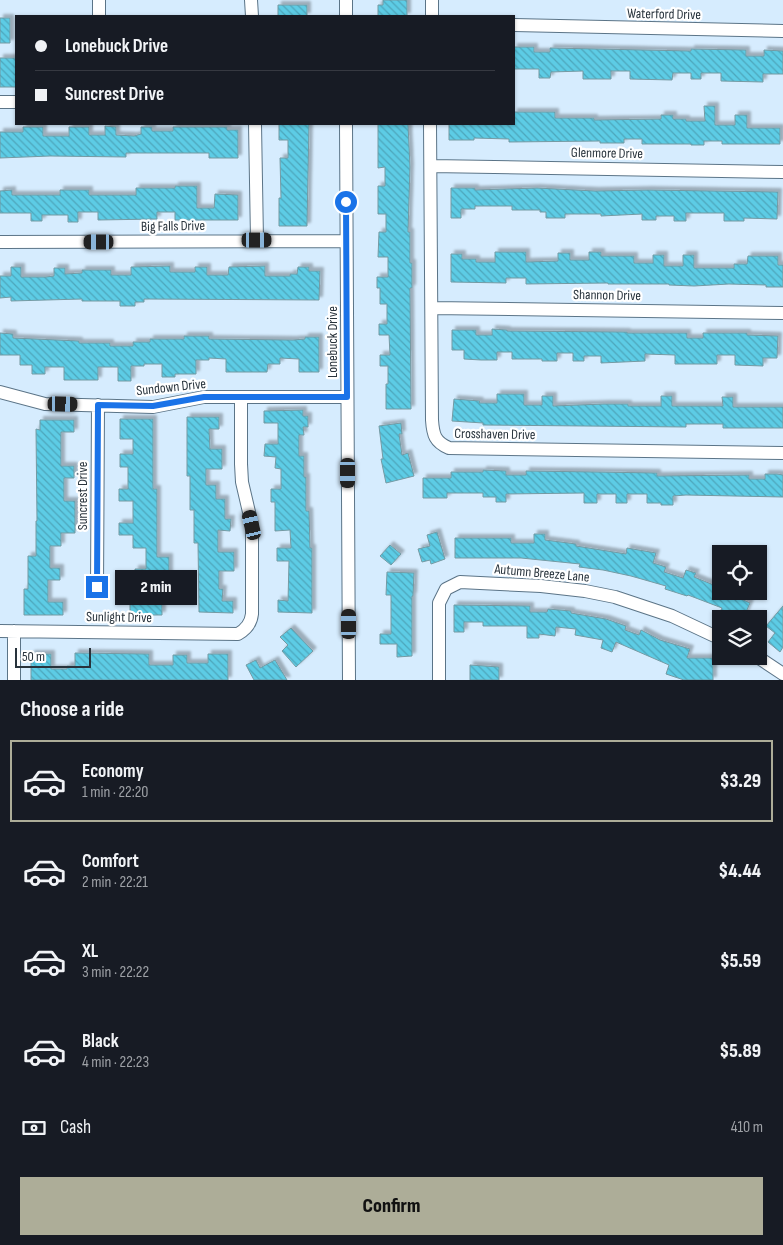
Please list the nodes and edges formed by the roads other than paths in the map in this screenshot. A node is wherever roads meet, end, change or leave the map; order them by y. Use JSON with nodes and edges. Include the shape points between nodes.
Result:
{"nodes":[{"id":1,"x":98,"y":0,"type":"edge"},
{"id":2,"x":251,"y":0,"type":"edge"},
{"id":3,"x":346,"y":0,"type":"edge"},
{"id":4,"x":432,"y":0,"type":"edge"},
{"id":5,"x":99,"y":15,"type":"edge"},
{"id":6,"x":252,"y":15,"type":"edge"},
{"id":7,"x":346,"y":15,"type":"edge"},
{"id":8,"x":432,"y":15,"type":"edge"},
{"id":9,"x":515,"y":25,"type":"edge"},
{"id":10,"x":783,"y":31,"type":"edge"},
{"id":11,"x":0,"y":102,"type":"edge"},
{"id":12,"x":15,"y":102,"type":"edge"},
{"id":13,"x":255,"y":125,"type":"edge"},
{"id":14,"x":346,"y":125,"type":"edge"},
{"id":15,"x":430,"y":125,"type":"edge"},
{"id":16,"x":431,"y":166,"type":"junction"},
{"id":17,"x":783,"y":172,"type":"edge"},
{"id":18,"x":257,"y":240,"type":"junction"},
{"id":19,"x":346,"y":241,"type":"junction"},
{"id":20,"x":0,"y":242,"type":"edge"},
{"id":21,"x":432,"y":308,"type":"junction"},
{"id":22,"x":783,"y":313,"type":"edge"},
{"id":23,"x":0,"y":392,"type":"edge"},
{"id":24,"x":241,"y":397,"type":"junction"},
{"id":25,"x":347,"y":397,"type":"junction"},
{"id":26,"x":98,"y":405,"type":"junction"},
{"id":27,"x":783,"y":453,"type":"edge"},
{"id":28,"x":97,"y":587,"type":"dead end"},
{"id":29,"x":0,"y":631,"type":"edge"},
{"id":30,"x":14,"y":631,"type":"junction"},
{"id":31,"x":712,"y":635,"type":"edge"},
{"id":32,"x":767,"y":663,"type":"edge"},
{"id":33,"x":783,"y":674,"type":"edge"},
{"id":34,"x":14,"y":680,"type":"edge"},
{"id":35,"x":349,"y":680,"type":"edge"},
{"id":36,"x":439,"y":680,"type":"edge"}],
"edges":[{"from":1,"to":5,"type":"street"},
{"from":2,"to":6,"type":"street"},
{"from":3,"to":7,"type":"street"},
{"from":4,"to":8,"type":"street"},
{"from":9,"to":10,"type":"street","name":"Waterford Drive"},
{"from":11,"to":12,"type":"street"},
{"from":13,"to":18,"type":"street"},
{"from":14,"to":19,"type":"street","name":"Lonebuck Drive"},
{"from":15,"to":16,"type":"street","name":"Crosshaven Drive"},
{"from":16,"to":17,"type":"street","name":"Glenmore Drive"},
{"from":16,"to":21,"type":"street","name":"Crosshaven Drive"},
{"from":18,"to":19,"type":"street","name":"Big Falls Drive"},
{"from":18,"to":20,"type":"street","name":"Big Falls Drive"},
{"from":19,"to":25,"type":"street","name":"Lonebuck Drive"},
{"from":21,"to":22,"type":"street","name":"Shannon Drive"},
{"from":21,"to":27,"type":"street","name":"Crosshaven Drive","via":[[433,433],[436,441],[448,448]]},
{"from":23,"to":26,"type":"street","name":"Sundown Drive","via":[[45,404]]},
{"from":24,"to":25,"type":"street","name":"Sundown Drive"},
{"from":24,"to":26,"type":"street","name":"Sundown Drive","via":[[204,397],[153,406]]},
{"from":24,"to":30,"type":"street","name":"Sunlight Drive","via":[[242,482],[252,525],[252,614],[245,631],[238,634]]},
{"from":25,"to":35,"type":"street","name":"Lonebuck Drive"},
{"from":26,"to":28,"type":"street","name":"Suncrest Drive"},
{"from":29,"to":30,"type":"street","name":"Sunlight Drive"},
{"from":30,"to":34,"type":"street"},
{"from":31,"to":36,"type":"street","name":"Autumn Breeze Lane","via":[[672,616],[615,597],[541,586],[460,582],[446,589],[439,602]]},
{"from":32,"to":33,"type":"street"}]}
